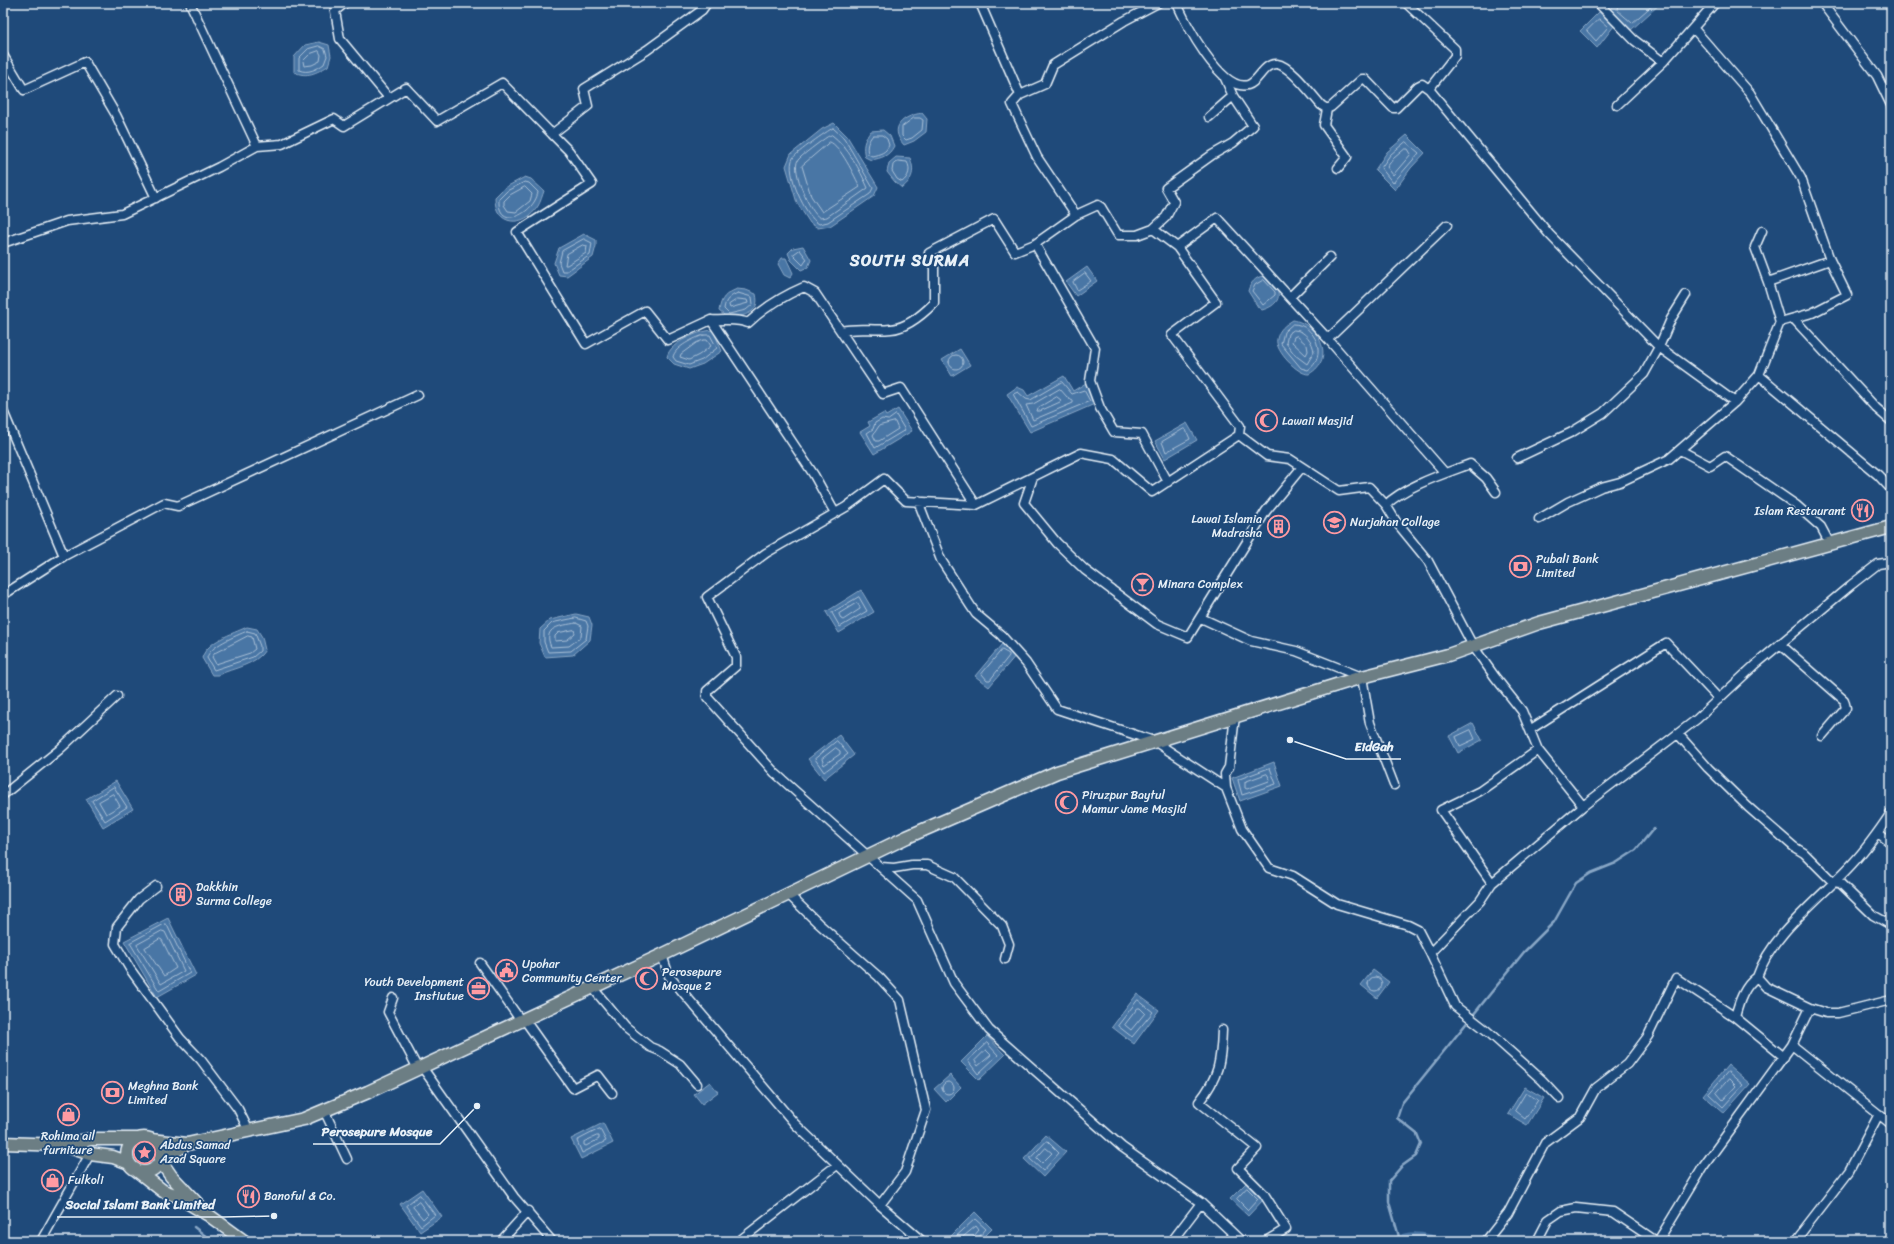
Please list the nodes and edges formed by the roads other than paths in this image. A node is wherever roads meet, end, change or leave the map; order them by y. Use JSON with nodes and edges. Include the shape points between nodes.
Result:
{"nodes":[{"id":1,"x":190,"y":3,"type":"edge"},
{"id":2,"x":345,"y":3,"type":"edge"},
{"id":3,"x":697,"y":3,"type":"edge"},
{"id":4,"x":708,"y":3,"type":"edge"},
{"id":5,"x":980,"y":3,"type":"edge"},
{"id":6,"x":1158,"y":3,"type":"edge"},
{"id":7,"x":1177,"y":3,"type":"edge"},
{"id":8,"x":1406,"y":3,"type":"edge"},
{"id":9,"x":1598,"y":3,"type":"edge"},
{"id":10,"x":1715,"y":3,"type":"edge"},
{"id":11,"x":1822,"y":3,"type":"edge"},
{"id":12,"x":702,"y":10,"type":"junction"},
{"id":13,"x":1694,"y":29,"type":"junction"},
{"id":14,"x":3,"y":55,"type":"edge"},
{"id":15,"x":1664,"y":62,"type":"junction"},
{"id":16,"x":1224,"y":75,"type":"junction"},
{"id":17,"x":1429,"y":89,"type":"junction"},
{"id":18,"x":1020,"y":95,"type":"junction"},
{"id":19,"x":1233,"y":96,"type":"junction"},
{"id":20,"x":389,"y":98,"type":"junction"},
{"id":21,"x":1617,"y":105,"type":"dead end"},
{"id":22,"x":1891,"y":106,"type":"edge"},
{"id":23,"x":1327,"y":109,"type":"junction"},
{"id":24,"x":1209,"y":117,"type":"dead end"},
{"id":25,"x":552,"y":134,"type":"junction"},
{"id":26,"x":257,"y":146,"type":"junction"},
{"id":27,"x":1338,"y":168,"type":"dead end"},
{"id":28,"x":156,"y":198,"type":"junction"},
{"id":29,"x":1076,"y":215,"type":"junction"},
{"id":30,"x":1447,"y":225,"type":"dead end"},
{"id":31,"x":1153,"y":229,"type":"junction"},
{"id":32,"x":1762,"y":231,"type":"dead end"},
{"id":33,"x":3,"y":243,"type":"edge"},
{"id":34,"x":1035,"y":244,"type":"junction"},
{"id":35,"x":1177,"y":247,"type":"junction"},
{"id":36,"x":1330,"y":257,"type":"dead end"},
{"id":37,"x":1830,"y":260,"type":"junction"},
{"id":38,"x":1768,"y":282,"type":"junction"},
{"id":39,"x":1686,"y":295,"type":"dead end"},
{"id":40,"x":1290,"y":297,"type":"junction"},
{"id":41,"x":1794,"y":319,"type":"junction"},
{"id":42,"x":711,"y":320,"type":"junction"},
{"id":43,"x":1780,"y":322,"type":"junction"},
{"id":44,"x":841,"y":331,"type":"junction"},
{"id":45,"x":1328,"y":339,"type":"junction"},
{"id":46,"x":1659,"y":347,"type":"junction"},
{"id":47,"x":1759,"y":375,"type":"junction"},
{"id":48,"x":418,"y":395,"type":"dead end"},
{"id":49,"x":1735,"y":402,"type":"junction"},
{"id":50,"x":3,"y":411,"type":"edge"},
{"id":51,"x":1891,"y":421,"type":"edge"},
{"id":52,"x":1239,"y":435,"type":"junction"},
{"id":53,"x":1680,"y":450,"type":"junction"},
{"id":54,"x":1517,"y":458,"type":"dead end"},
{"id":55,"x":1302,"y":467,"type":"junction"},
{"id":56,"x":1445,"y":473,"type":"junction"},
{"id":57,"x":1033,"y":477,"type":"junction"},
{"id":58,"x":1168,"y":482,"type":"junction"},
{"id":59,"x":1891,"y":490,"type":"edge"},
{"id":60,"x":1496,"y":492,"type":"dead end"},
{"id":61,"x":918,"y":501,"type":"junction"},
{"id":62,"x":976,"y":505,"type":"junction"},
{"id":63,"x":1386,"y":505,"type":"junction"},
{"id":64,"x":835,"y":513,"type":"junction"},
{"id":65,"x":1539,"y":519,"type":"dead end"},
{"id":66,"x":1891,"y":527,"type":"edge"},
{"id":67,"x":1830,"y":544,"type":"junction"},
{"id":68,"x":64,"y":556,"type":"junction"},
{"id":69,"x":1891,"y":562,"type":"edge"},
{"id":70,"x":3,"y":595,"type":"edge"},
{"id":71,"x":1201,"y":618,"type":"junction"},
{"id":72,"x":1780,"y":644,"type":"junction"},
{"id":73,"x":1473,"y":646,"type":"junction"},
{"id":74,"x":1362,"y":677,"type":"junction"},
{"id":75,"x":117,"y":696,"type":"dead end"},
{"id":76,"x":1719,"y":699,"type":"junction"},
{"id":77,"x":1235,"y":716,"type":"junction"},
{"id":78,"x":1531,"y":729,"type":"junction"},
{"id":79,"x":1678,"y":734,"type":"junction"},
{"id":80,"x":1822,"y":736,"type":"dead end"},
{"id":81,"x":1154,"y":741,"type":"junction"},
{"id":82,"x":1538,"y":750,"type":"junction"},
{"id":83,"x":1394,"y":785,"type":"dead end"},
{"id":84,"x":1226,"y":788,"type":"junction"},
{"id":85,"x":3,"y":794,"type":"edge"},
{"id":86,"x":1583,"y":806,"type":"junction"},
{"id":87,"x":1891,"y":813,"type":"edge"},
{"id":88,"x":1878,"y":833,"type":"junction"},
{"id":89,"x":1891,"y":843,"type":"edge"},
{"id":90,"x":868,"y":856,"type":"junction"},
{"id":91,"x":881,"y":867,"type":"junction"},
{"id":92,"x":1833,"y":882,"type":"junction"},
{"id":93,"x":1492,"y":883,"type":"junction"},
{"id":94,"x":156,"y":886,"type":"dead end"},
{"id":95,"x":788,"y":894,"type":"junction"},
{"id":96,"x":1891,"y":925,"type":"edge"},
{"id":97,"x":1430,"y":953,"type":"junction"},
{"id":98,"x":662,"y":955,"type":"junction"},
{"id":99,"x":1005,"y":959,"type":"dead end"},
{"id":100,"x":480,"y":963,"type":"dead end"},
{"id":101,"x":1757,"y":977,"type":"junction"},
{"id":102,"x":592,"y":987,"type":"junction"},
{"id":103,"x":393,"y":998,"type":"dead end"},
{"id":104,"x":1891,"y":1000,"type":"edge"},
{"id":105,"x":1810,"y":1008,"type":"junction"},
{"id":106,"x":1735,"y":1017,"type":"junction"},
{"id":107,"x":522,"y":1020,"type":"junction"},
{"id":108,"x":1222,"y":1030,"type":"dead end"},
{"id":109,"x":1792,"y":1045,"type":"junction"},
{"id":110,"x":1784,"y":1057,"type":"junction"},
{"id":111,"x":420,"y":1068,"type":"junction"},
{"id":112,"x":697,"y":1084,"type":"dead end"},
{"id":113,"x":612,"y":1093,"type":"dead end"},
{"id":114,"x":1559,"y":1098,"type":"dead end"},
{"id":115,"x":324,"y":1110,"type":"junction"},
{"id":116,"x":1879,"y":1114,"type":"junction"},
{"id":117,"x":1891,"y":1124,"type":"edge"},
{"id":118,"x":249,"y":1131,"type":"junction"},
{"id":119,"x":146,"y":1139,"type":"junction"},
{"id":120,"x":3,"y":1143,"type":"edge"},
{"id":121,"x":187,"y":1144,"type":"junction"},
{"id":122,"x":62,"y":1145,"type":"junction"},
{"id":123,"x":90,"y":1154,"type":"junction"},
{"id":124,"x":347,"y":1159,"type":"dead end"},
{"id":125,"x":162,"y":1163,"type":"junction"},
{"id":126,"x":837,"y":1164,"type":"junction"},
{"id":127,"x":132,"y":1166,"type":"junction"},
{"id":128,"x":1201,"y":1203,"type":"junction"},
{"id":129,"x":880,"y":1205,"type":"junction"},
{"id":130,"x":528,"y":1211,"type":"junction"},
{"id":131,"x":207,"y":1214,"type":"junction"},
{"id":132,"x":42,"y":1241,"type":"edge"},
{"id":133,"x":244,"y":1241,"type":"edge"},
{"id":134,"x":500,"y":1241,"type":"edge"},
{"id":135,"x":552,"y":1241,"type":"edge"},
{"id":136,"x":739,"y":1241,"type":"edge"},
{"id":137,"x":922,"y":1241,"type":"edge"},
{"id":138,"x":1172,"y":1241,"type":"edge"},
{"id":139,"x":1241,"y":1241,"type":"edge"},
{"id":140,"x":1266,"y":1241,"type":"edge"},
{"id":141,"x":1486,"y":1241,"type":"edge"},
{"id":142,"x":1536,"y":1241,"type":"edge"},
{"id":143,"x":1657,"y":1241,"type":"edge"},
{"id":144,"x":1795,"y":1241,"type":"edge"}],
"edges":[{"from":1,"to":26,"type":"street"},
{"from":2,"to":20,"type":"street","via":[[335,11],[340,39]]},
{"from":3,"to":12,"type":"street"},
{"from":4,"to":12,"type":"street"},
{"from":5,"to":18,"type":"street"},
{"from":6,"to":18,"type":"street","via":[[1053,65],[1046,84]]},
{"from":7,"to":16,"type":"street","via":[[1199,46]]},
{"from":8,"to":17,"type":"street","via":[[1455,49],[1455,56]]},
{"from":9,"to":15,"type":"street","via":[[1634,40]]},
{"from":10,"to":13,"type":"street"},
{"from":11,"to":22,"type":"street","via":[[1877,76]]},
{"from":12,"to":25,"type":"street","via":[[647,50],[584,89],[588,106]]},
{"from":13,"to":15,"type":"street"},
{"from":13,"to":37,"type":"street","via":[[1750,93],[1801,178]]},
{"from":14,"to":28,"type":"street","via":[[24,90],[85,62],[116,115]]},
{"from":15,"to":21,"type":"street"},
{"from":16,"to":19,"type":"street"},
{"from":16,"to":23,"type":"street","via":[[1240,86],[1250,84],[1266,67],[1276,64],[1287,68]]},
{"from":17,"to":23,"type":"street","via":[[1422,84],[1418,86],[1394,108],[1365,78]]},
{"from":17,"to":46,"type":"street","via":[[1549,234]]},
{"from":18,"to":29,"type":"street","via":[[1012,104],[1034,150]]},
{"from":19,"to":24,"type":"street"},
{"from":19,"to":31,"type":"street","via":[[1253,126],[1233,143],[1166,188],[1174,202],[1166,217]]},
{"from":20,"to":25,"type":"street","via":[[406,88],[437,121],[502,83]]},
{"from":20,"to":26,"type":"street","via":[[344,126],[334,119],[282,144]]},
{"from":23,"to":27,"type":"street","via":[[1324,125],[1347,157]]},
{"from":25,"to":42,"type":"street","via":[[569,151],[592,184],[517,232],[586,344],[645,310],[668,340]]},
{"from":26,"to":28,"type":"street"},
{"from":28,"to":33,"type":"street","via":[[122,214],[67,221]]},
{"from":29,"to":31,"type":"street","via":[[1100,205],[1118,235],[1137,235]]},
{"from":29,"to":34,"type":"street"},
{"from":30,"to":45,"type":"street"},
{"from":31,"to":35,"type":"street"},
{"from":32,"to":38,"type":"street","via":[[1755,247]]},
{"from":34,"to":44,"type":"street","via":[[1015,252],[994,219],[929,253],[934,268],[934,303],[924,313],[911,322],[893,329],[855,328]]},
{"from":34,"to":58,"type":"street","via":[[1095,348],[1090,381],[1100,408],[1114,432],[1142,434]]},
{"from":35,"to":40,"type":"street","via":[[1217,218]]},
{"from":35,"to":52,"type":"street","via":[[1216,302],[1172,335],[1240,426]]},
{"from":36,"to":40,"type":"street"},
{"from":37,"to":38,"type":"street"},
{"from":37,"to":41,"type":"street","via":[[1847,295]]},
{"from":38,"to":43,"type":"street"},
{"from":39,"to":46,"type":"street","via":[[1671,319]]},
{"from":40,"to":45,"type":"street"},
{"from":41,"to":43,"type":"street"},
{"from":41,"to":51,"type":"street"},
{"from":42,"to":44,"type":"street","via":[[728,322],[738,319],[748,323],[763,309],[804,287],[816,293]]},
{"from":42,"to":64,"type":"street","via":[[814,475]]},
{"from":43,"to":47,"type":"street"},
{"from":44,"to":62,"type":"street","via":[[883,394],[901,388]]},
{"from":45,"to":56,"type":"street"},
{"from":46,"to":49,"type":"street"},
{"from":46,"to":54,"type":"street","via":[[1644,374],[1603,413],[1572,432]]},
{"from":47,"to":49,"type":"street"},
{"from":47,"to":59,"type":"street","via":[[1878,475]]},
{"from":48,"to":68,"type":"street","via":[[178,506],[164,503]]},
{"from":49,"to":53,"type":"street"},
{"from":50,"to":68,"type":"street"},
{"from":52,"to":55,"type":"street","via":[[1267,456],[1290,459]]},
{"from":52,"to":58,"type":"street"},
{"from":53,"to":65,"type":"street","via":[[1669,459],[1620,482],[1594,490]]},
{"from":53,"to":67,"type":"street","via":[[1710,466],[1724,456],[1796,505],[1820,527]]},
{"from":55,"to":63,"type":"street","via":[[1339,491],[1370,487]]},
{"from":55,"to":71,"type":"street","via":[[1266,511]]},
{"from":56,"to":60,"type":"street","via":[[1470,464],[1486,478]]},
{"from":56,"to":63,"type":"street","via":[[1393,497]]},
{"from":57,"to":58,"type":"street","via":[[1081,453],[1113,459],[1152,492]]},
{"from":57,"to":62,"type":"street"},
{"from":57,"to":71,"type":"street","via":[[1024,503],[1057,543],[1085,570],[1157,624],[1188,637]]},
{"from":61,"to":62,"type":"street"},
{"from":61,"to":64,"type":"street","via":[[906,501],[884,479]]},
{"from":61,"to":81,"type":"street","via":[[941,560],[976,614],[1001,635],[1026,663],[1057,708]]},
{"from":63,"to":73,"type":"street","via":[[1428,561]]},
{"from":64,"to":90,"type":"street","via":[[766,553],[707,597],[736,657],[736,666],[707,691],[707,697],[775,772]]},
{"from":66,"to":67,"type":"highway"},
{"from":67,"to":73,"type":"highway","via":[[1539,623]]},
{"from":68,"to":70,"type":"street"},
{"from":69,"to":72,"type":"street","via":[[1878,564]]},
{"from":71,"to":74,"type":"street","via":[[1250,641],[1296,650]]},
{"from":72,"to":76,"type":"street"},
{"from":72,"to":80,"type":"street","via":[[1844,700],[1846,708]]},
{"from":73,"to":74,"type":"highway"},
{"from":73,"to":78,"type":"street","via":[[1522,711]]},
{"from":74,"to":77,"type":"highway"},
{"from":74,"to":83,"type":"street","via":[[1370,723]]},
{"from":75,"to":85,"type":"street","via":[[59,750]]},
{"from":76,"to":78,"type":"street","via":[[1666,643]]},
{"from":76,"to":79,"type":"street"},
{"from":77,"to":81,"type":"highway"},
{"from":77,"to":84,"type":"street","via":[[1229,767],[1225,774]]},
{"from":78,"to":82,"type":"street"},
{"from":79,"to":86,"type":"street"},
{"from":79,"to":92,"type":"street","via":[[1748,807],[1804,853]]},
{"from":81,"to":84,"type":"street"},
{"from":81,"to":90,"type":"highway","via":[[1057,772],[1000,795]]},
{"from":82,"to":86,"type":"street"},
{"from":82,"to":93,"type":"street","via":[[1480,791],[1441,810]]},
{"from":84,"to":97,"type":"street","via":[[1242,829],[1269,868],[1293,876],[1337,904],[1418,930]]},
{"from":86,"to":93,"type":"street"},
{"from":87,"to":88,"type":"street"},
{"from":88,"to":89,"type":"street"},
{"from":88,"to":92,"type":"street"},
{"from":90,"to":91,"type":"street"},
{"from":90,"to":95,"type":"highway"},
{"from":91,"to":99,"type":"street","via":[[927,865],[954,877],[1002,926],[1008,944]]},
{"from":91,"to":128,"type":"street","via":[[918,900],[954,983],[989,1030],[1122,1147]]},
{"from":92,"to":96,"type":"street","via":[[1840,884],[1874,915]]},
{"from":92,"to":101,"type":"street","via":[[1765,955]]},
{"from":93,"to":97,"type":"street","via":[[1480,901]]},
{"from":94,"to":118,"type":"street","via":[[139,898],[117,927],[115,944],[180,1038],[201,1060],[238,1109]]},
{"from":95,"to":98,"type":"highway"},
{"from":95,"to":129,"type":"street","via":[[879,976],[900,1000],[926,1110],[905,1172]]},
{"from":97,"to":114,"type":"street","via":[[1455,1006],[1542,1080]]},
{"from":98,"to":102,"type":"highway"},
{"from":98,"to":126,"type":"street","via":[[669,976],[795,1124]]},
{"from":100,"to":107,"type":"street"},
{"from":101,"to":105,"type":"street","via":[[1766,987]]},
{"from":101,"to":106,"type":"street","via":[[1750,981],[1740,999]]},
{"from":102,"to":107,"type":"highway"},
{"from":102,"to":112,"type":"street","via":[[626,1028],[650,1047],[680,1064]]},
{"from":103,"to":111,"type":"street","via":[[388,1012]]},
{"from":104,"to":105,"type":"street","via":[[1838,1013],[1826,1013]]},
{"from":105,"to":109,"type":"street"},
{"from":106,"to":110,"type":"street"},
{"from":106,"to":141,"type":"street","via":[[1676,978],[1648,1036],[1627,1064],[1596,1088],[1580,1117],[1545,1143],[1508,1213]]},
{"from":107,"to":111,"type":"highway"},
{"from":107,"to":113,"type":"street","via":[[573,1088],[598,1075]]},
{"from":108,"to":140,"type":"street","via":[[1217,1074],[1199,1102],[1257,1148],[1238,1168],[1264,1194],[1286,1230]]},
{"from":109,"to":110,"type":"street"},
{"from":109,"to":116,"type":"street"},
{"from":110,"to":143,"type":"street","via":[[1704,1167]]},
{"from":111,"to":115,"type":"highway"},
{"from":111,"to":130,"type":"street","via":[[514,1197]]},
{"from":115,"to":118,"type":"highway","via":[[304,1118]]},
{"from":115,"to":124,"type":"street"},
{"from":116,"to":117,"type":"street"},
{"from":116,"to":144,"type":"street","via":[[1849,1171]]},
{"from":118,"to":121,"type":"highway"},
{"from":119,"to":121,"type":"highway"},
{"from":119,"to":122,"type":"highway","via":[[91,1139]]},
{"from":119,"to":125,"type":"highway","via":[[159,1147]]},
{"from":119,"to":127,"type":"highway","via":[[131,1144],[128,1149],[127,1154]]},
{"from":120,"to":122,"type":"highway"},
{"from":121,"to":125,"type":"highway"},
{"from":122,"to":123,"type":"highway"},
{"from":123,"to":127,"type":"highway","via":[[113,1157]]},
{"from":123,"to":132,"type":"street"},
{"from":125,"to":127,"type":"highway","via":[[146,1172]]},
{"from":125,"to":131,"type":"highway"},
{"from":126,"to":129,"type":"street"},
{"from":126,"to":136,"type":"street"},
{"from":127,"to":131,"type":"highway","via":[[164,1191]]},
{"from":128,"to":138,"type":"street"},
{"from":128,"to":139,"type":"street"},
{"from":129,"to":137,"type":"street"},
{"from":130,"to":134,"type":"street"},
{"from":130,"to":135,"type":"street"},
{"from":131,"to":133,"type":"highway"},
{"from":142,"to":143,"type":"street","via":[[1548,1220],[1561,1211],[1576,1208],[1613,1212]]}]}
